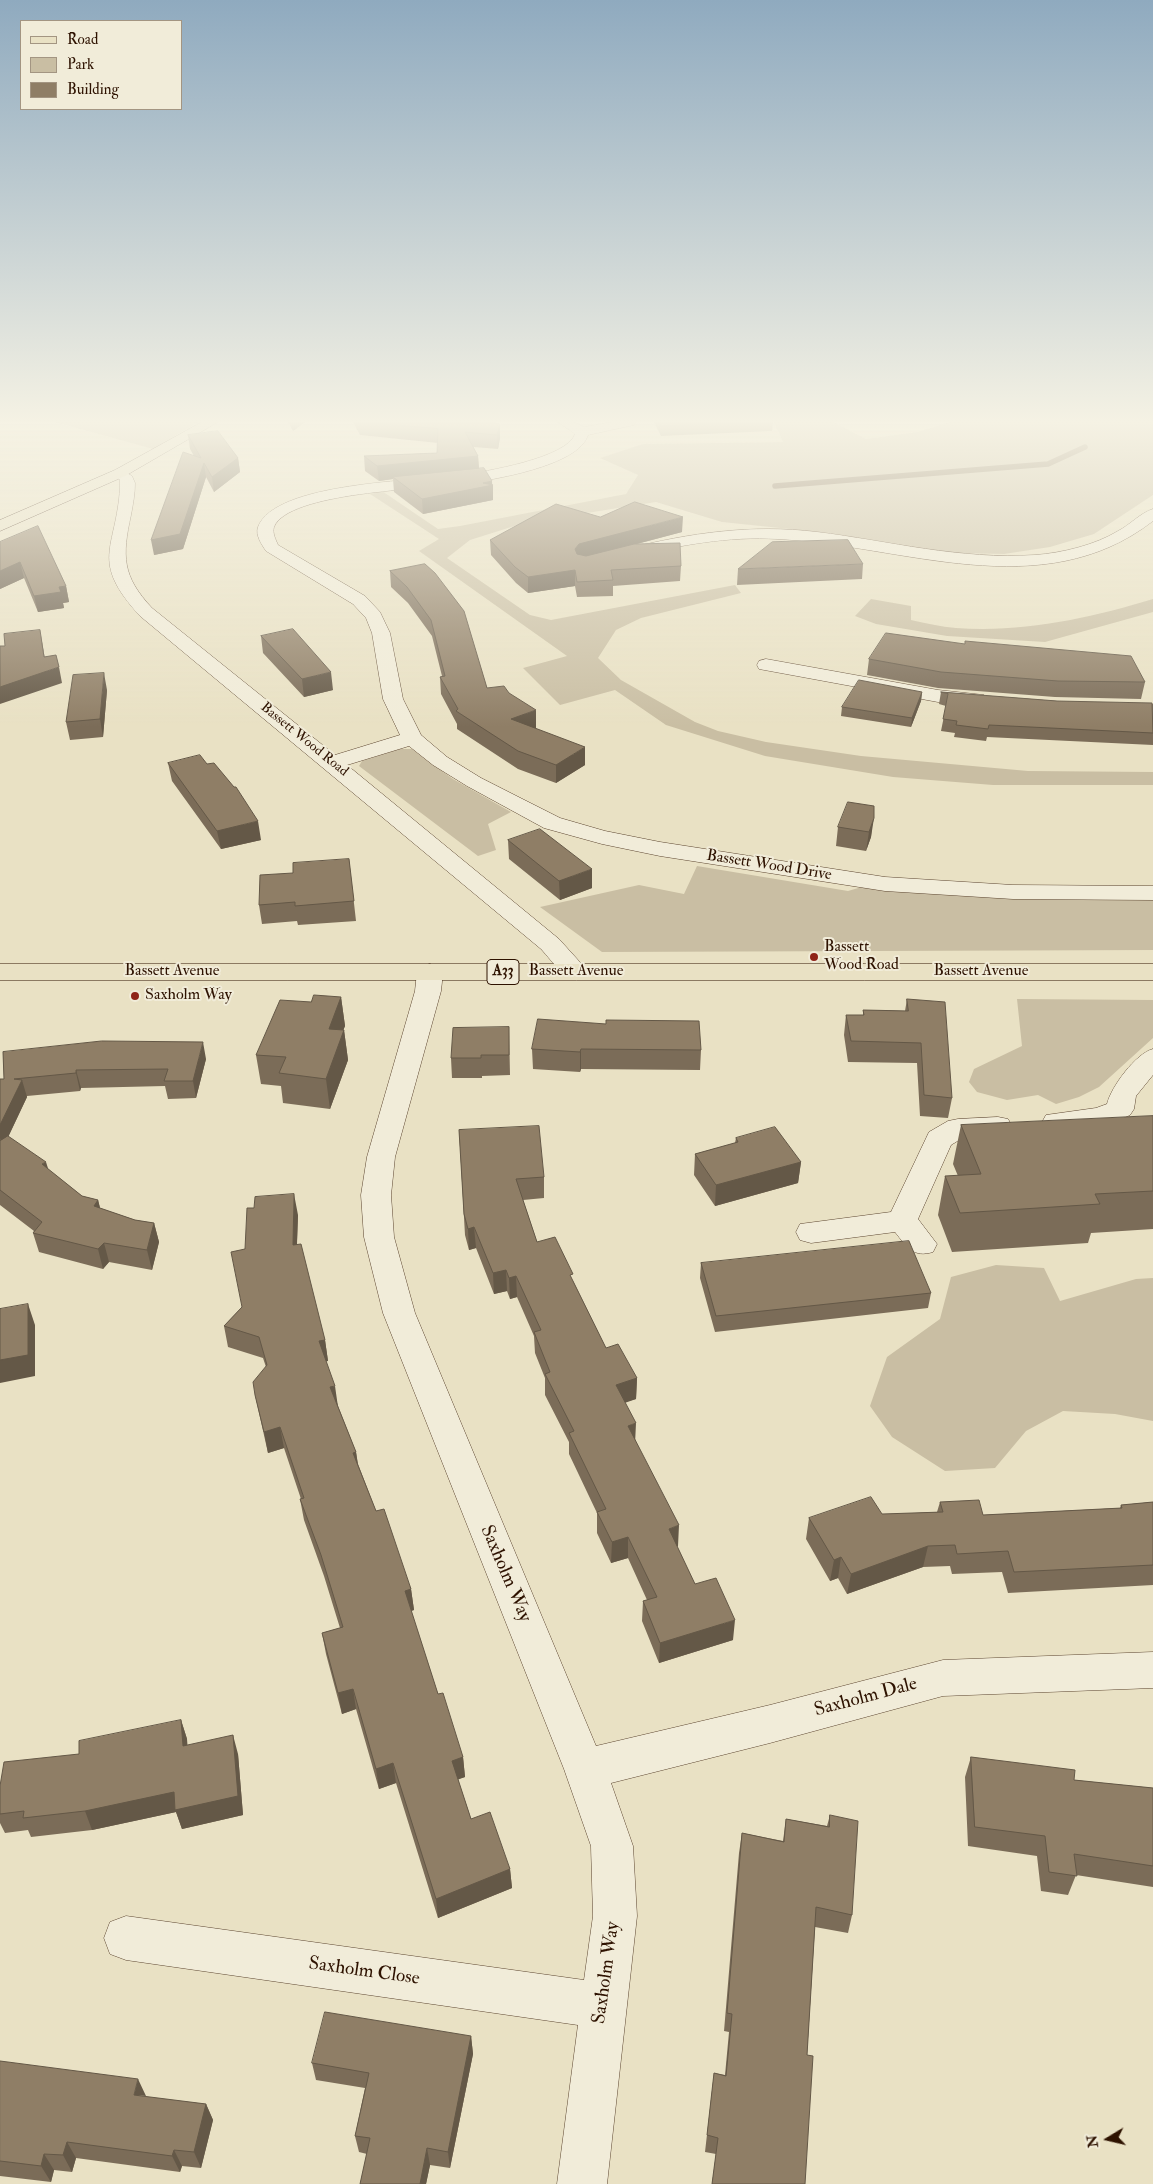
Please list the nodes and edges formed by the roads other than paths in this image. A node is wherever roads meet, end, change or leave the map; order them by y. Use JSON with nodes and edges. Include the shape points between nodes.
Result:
{"nodes":[{"id":1,"x":121,"y":524,"type":"edge"},
{"id":2,"x":267,"y":524,"type":"edge"},
{"id":3,"x":1139,"y":524,"type":"edge"},
{"id":4,"x":620,"y":556,"type":"edge"},
{"id":5,"x":766,"y":664,"type":"dead end"},
{"id":6,"x":997,"y":701,"type":"edge"},
{"id":7,"x":412,"y":738,"type":"junction"},
{"id":8,"x":332,"y":762,"type":"junction"},
{"id":9,"x":1153,"y":893,"type":"edge"},
{"id":10,"x":575,"y":971,"type":"junction"},
{"id":11,"x":0,"y":972,"type":"edge"},
{"id":12,"x":430,"y":972,"type":"junction"},
{"id":13,"x":1153,"y":972,"type":"edge"},
{"id":14,"x":1153,"y":1057,"type":"edge"},
{"id":15,"x":902,"y":1221,"type":"junction"},
{"id":16,"x":810,"y":1232,"type":"dead end"},
{"id":17,"x":922,"y":1244,"type":"dead end"},
{"id":18,"x":1153,"y":1670,"type":"edge"},
{"id":19,"x":585,"y":1769,"type":"junction"},
{"id":20,"x":126,"y":1938,"type":"dead end"},
{"id":21,"x":603,"y":2006,"type":"junction"},
{"id":22,"x":582,"y":2184,"type":"edge"}],
"edges":[{"from":1,"to":8,"type":"street","name":"Bassett Wood Road","via":[[116,564],[119,579],[130,596]]},
{"from":2,"to":7,"type":"street","name":"Bassett Wood Drive","via":[[266,537],[272,548],[359,600],[374,616],[381,633],[393,699]]},
{"from":3,"to":4,"type":"street","via":[[1122,536],[1093,548],[1018,562],[976,563],[843,542],[740,533],[693,538]]},
{"from":5,"to":6,"type":"street","via":[[938,696]]},
{"from":7,"to":8,"type":"street"},
{"from":7,"to":9,"type":"street","name":"Bassett Wood Drive","via":[[440,761],[511,804],[552,823],[602,837],[885,884],[1014,892]]},
{"from":8,"to":10,"type":"street","name":"Bassett Wood Road","via":[[550,944]]},
{"from":10,"to":12,"type":"main road","name":"Bassett Avenue","number":"A33"},
{"from":10,"to":13,"type":"main road","name":"Bassett Avenue","number":"A33"},
{"from":11,"to":12,"type":"main road","name":"Bassett Avenue","number":"A33"},
{"from":12,"to":19,"type":"street","name":"Saxholm Way","via":[[428,991],[382,1157],[376,1195],[379,1237],[399,1313]]},
{"from":14,"to":15,"type":"street","via":[[1123,1094],[1131,1114],[1091,1120],[958,1128],[939,1140]]},
{"from":15,"to":16,"type":"street"},
{"from":15,"to":17,"type":"street"},
{"from":18,"to":19,"type":"street","name":"Saxholm Dale","via":[[943,1678]]},
{"from":19,"to":21,"type":"street","name":"Saxholm Way","via":[[612,1846],[616,1916]]},
{"from":20,"to":21,"type":"street","name":"Saxholm Close"},
{"from":21,"to":22,"type":"street","name":"Saxholm Way"}]}
